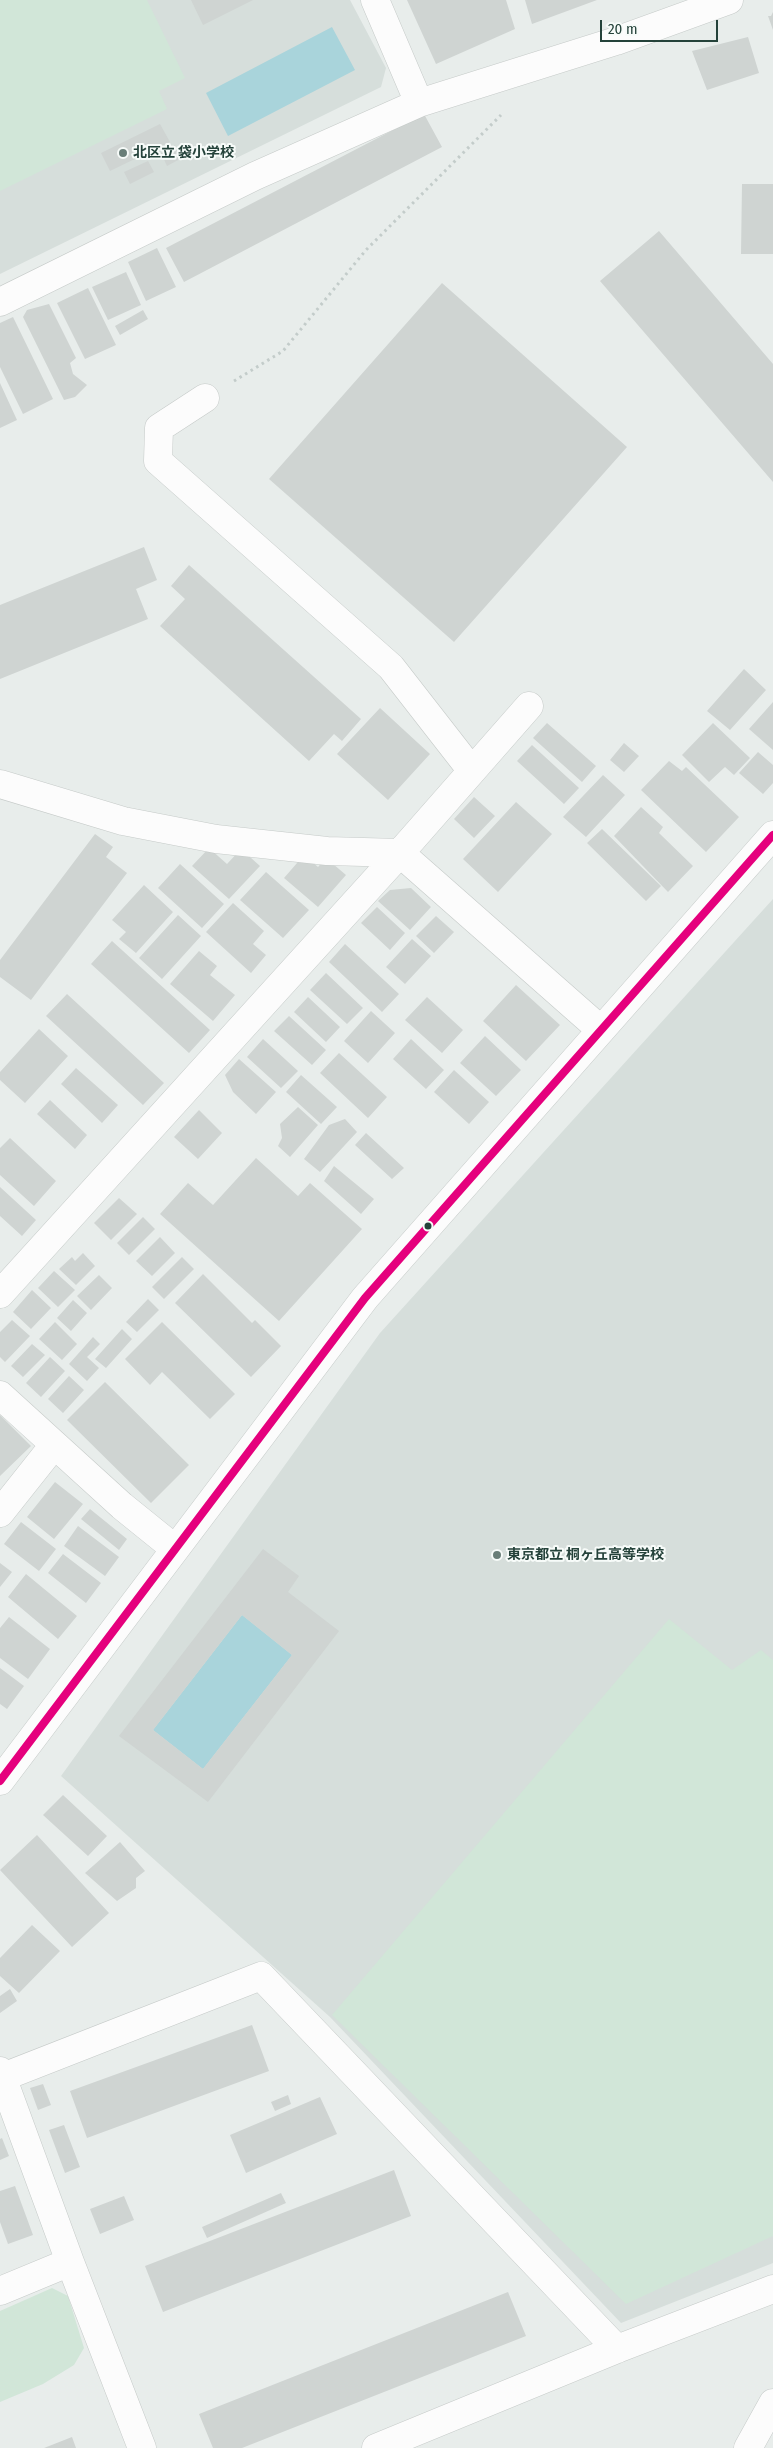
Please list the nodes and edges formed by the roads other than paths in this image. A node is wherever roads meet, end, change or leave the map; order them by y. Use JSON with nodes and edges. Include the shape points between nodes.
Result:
{"nodes":[{"id":1,"x":375,"y":0,"type":"edge"},
{"id":2,"x":729,"y":0,"type":"edge"},
{"id":3,"x":419,"y":103,"type":"junction"},
{"id":4,"x":0,"y":302,"type":"edge"},
{"id":5,"x":205,"y":398,"type":"road end"},
{"id":6,"x":529,"y":706,"type":"dead end"},
{"id":7,"x":472,"y":771,"type":"junction"},
{"id":8,"x":0,"y":784,"type":"edge"},
{"id":9,"x":773,"y":835,"type":"edge"},
{"id":10,"x":400,"y":853,"type":"junction"},
{"id":11,"x":601,"y":1030,"type":"junction"},
{"id":12,"x":0,"y":1294,"type":"edge"},
{"id":13,"x":0,"y":1395,"type":"edge"},
{"id":14,"x":54,"y":1445,"type":"junction"},
{"id":15,"x":0,"y":1513,"type":"edge"},
{"id":16,"x":174,"y":1548,"type":"junction"},
{"id":17,"x":0,"y":1781,"type":"edge"},
{"id":18,"x":1,"y":2074,"type":"edge"},
{"id":19,"x":70,"y":2262,"type":"junction"},
{"id":20,"x":773,"y":2289,"type":"edge"},
{"id":21,"x":0,"y":2291,"type":"edge"},
{"id":22,"x":617,"y":2349,"type":"junction"},
{"id":23,"x":773,"y":2403,"type":"edge"},
{"id":24,"x":142,"y":2448,"type":"edge"},
{"id":25,"x":376,"y":2448,"type":"edge"},
{"id":26,"x":748,"y":2448,"type":"edge"}],
"edges":[{"from":1,"to":3,"type":"street"},
{"from":2,"to":3,"type":"street","via":[[616,41]]},
{"from":3,"to":4,"type":"street","via":[[255,176]]},
{"from":5,"to":7,"type":"street","via":[[159,428],[158,462],[391,667]]},
{"from":6,"to":7,"type":"street"},
{"from":7,"to":10,"type":"street"},
{"from":8,"to":10,"type":"street","via":[[123,821],[216,839],[327,851]]},
{"from":9,"to":11,"type":"street"},
{"from":10,"to":11,"type":"street"},
{"from":10,"to":12,"type":"street"},
{"from":11,"to":16,"type":"street","via":[[365,1298]]},
{"from":13,"to":14,"type":"street"},
{"from":14,"to":15,"type":"street"},
{"from":14,"to":16,"type":"street"},
{"from":16,"to":17,"type":"street"},
{"from":18,"to":19,"type":"street"},
{"from":18,"to":22,"type":"street","via":[[261,1976]]},
{"from":19,"to":21,"type":"street"},
{"from":19,"to":24,"type":"street"},
{"from":20,"to":22,"type":"street"},
{"from":22,"to":25,"type":"street"},
{"from":23,"to":26,"type":"street"}]}
